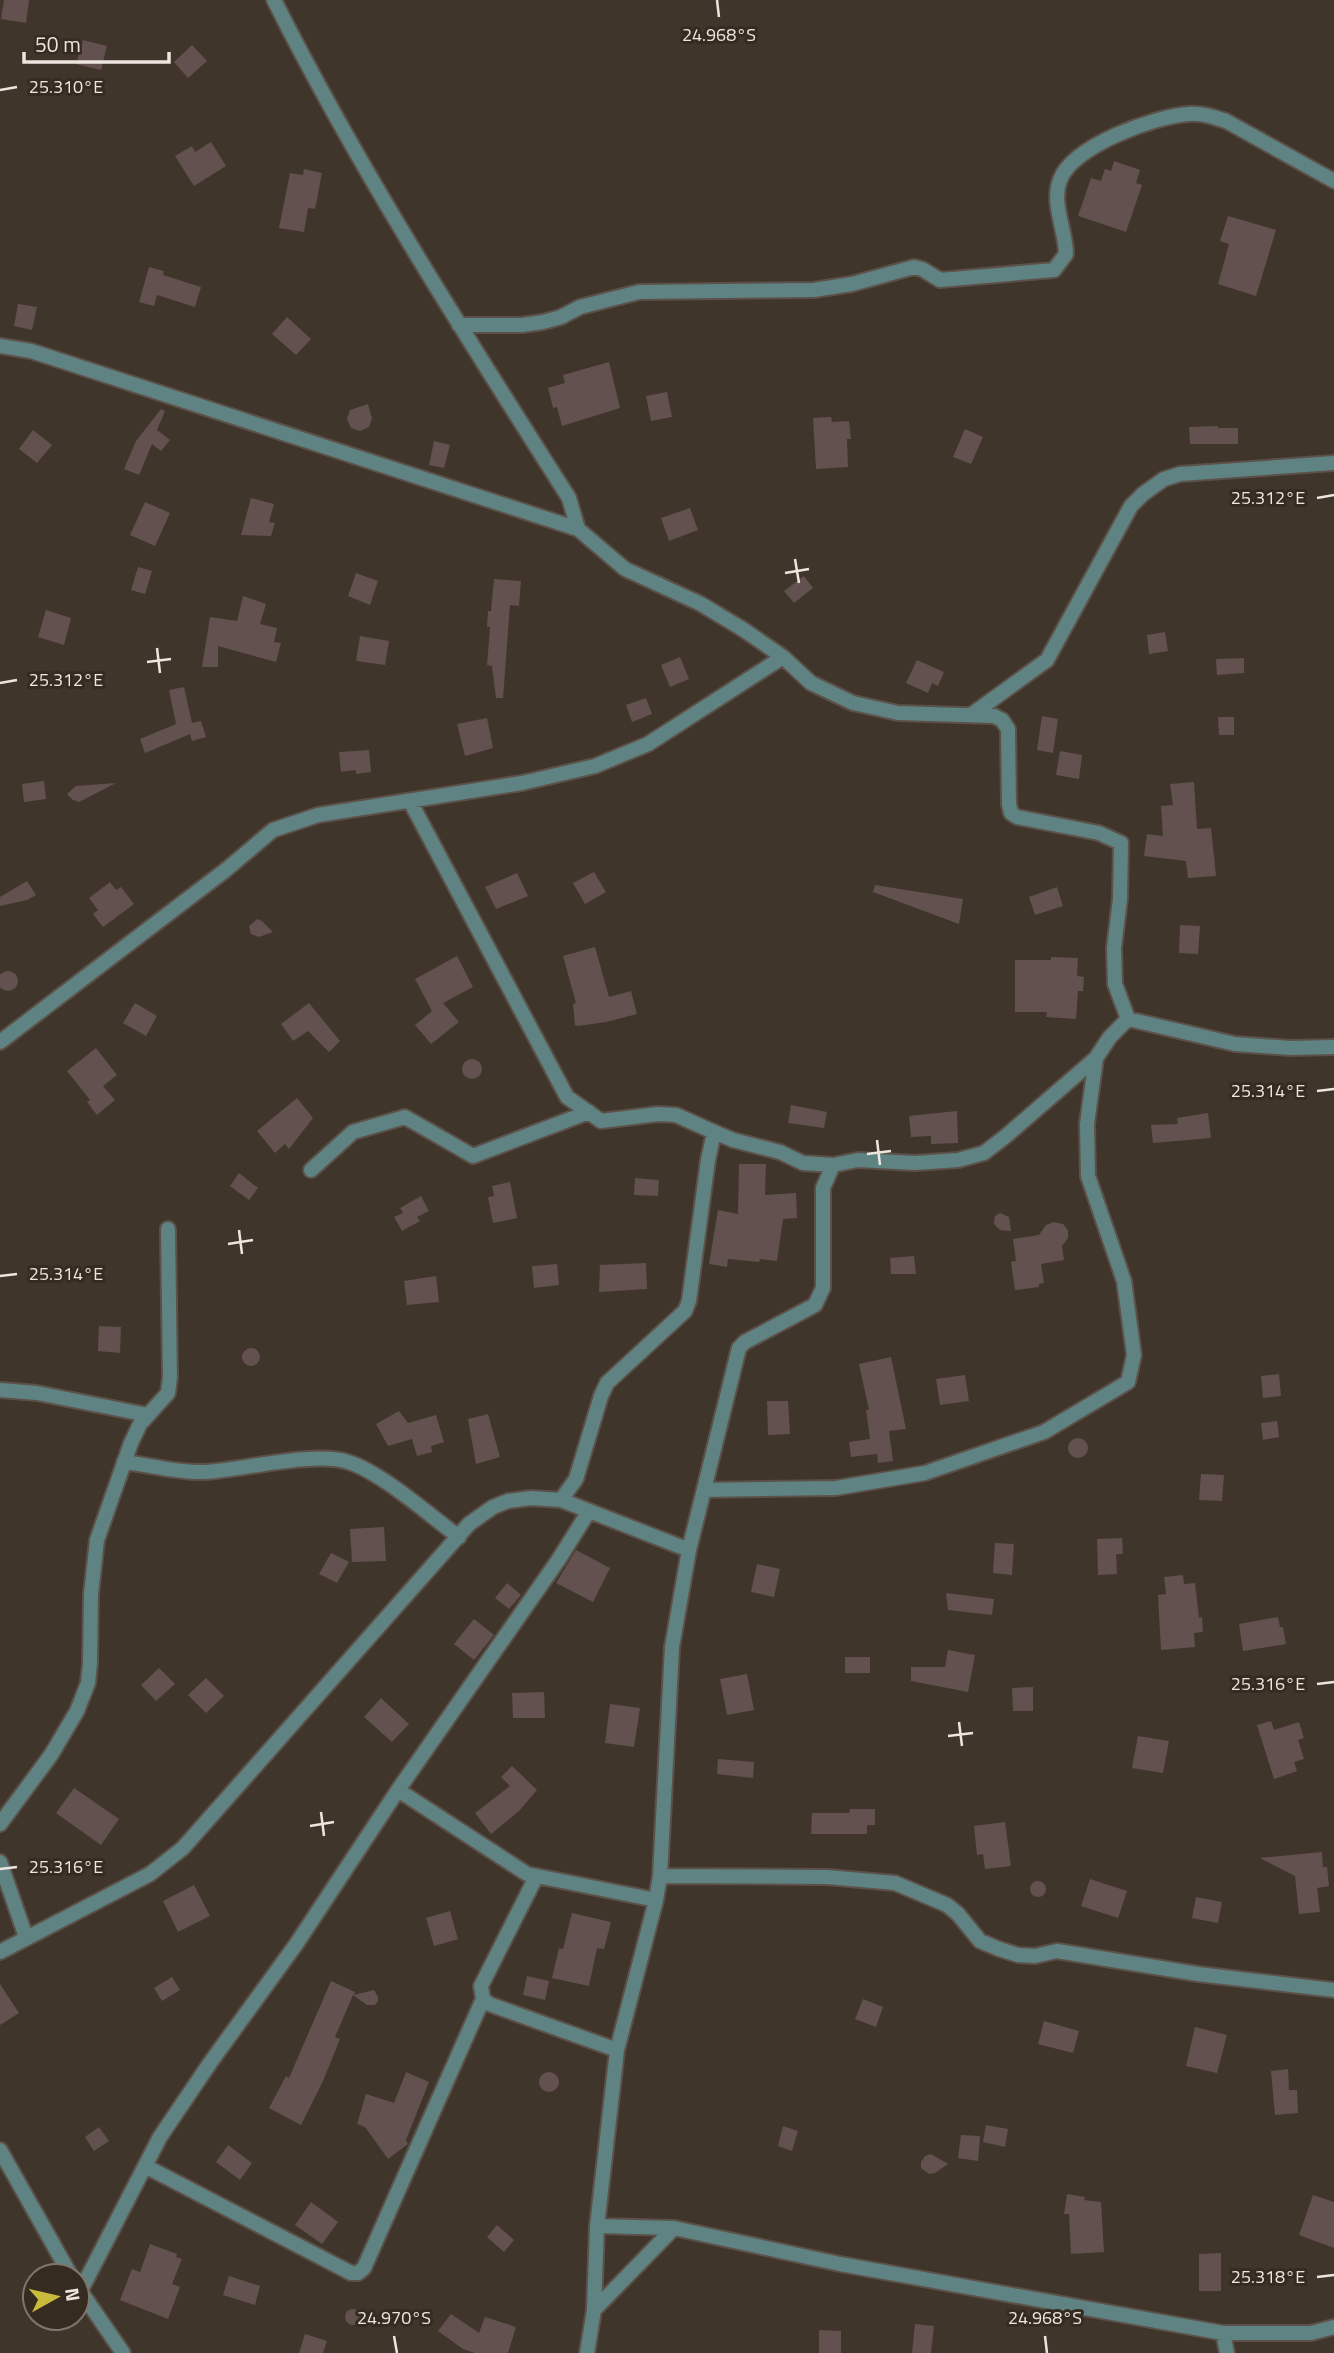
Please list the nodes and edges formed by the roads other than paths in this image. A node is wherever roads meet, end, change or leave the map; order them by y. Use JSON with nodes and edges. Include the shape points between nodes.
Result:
{"nodes":[{"id":1,"x":274,"y":0,"type":"edge"},
{"id":2,"x":1334,"y":181,"type":"edge"},
{"id":3,"x":459,"y":325,"type":"junction"},
{"id":4,"x":0,"y":346,"type":"edge"},
{"id":5,"x":1334,"y":463,"type":"edge"},
{"id":6,"x":578,"y":529,"type":"junction"},
{"id":7,"x":783,"y":657,"type":"junction"},
{"id":8,"x":971,"y":715,"type":"junction"},
{"id":9,"x":410,"y":801,"type":"junction"},
{"id":10,"x":1128,"y":1019,"type":"junction"},
{"id":11,"x":0,"y":1042,"type":"edge"},
{"id":12,"x":1334,"y":1047,"type":"edge"},
{"id":13,"x":1097,"y":1058,"type":"junction"},
{"id":14,"x":589,"y":1112,"type":"junction"},
{"id":15,"x":715,"y":1132,"type":"junction"},
{"id":16,"x":833,"y":1165,"type":"junction"},
{"id":17,"x":311,"y":1170,"type":"dead end"},
{"id":18,"x":168,"y":1229,"type":"dead end"},
{"id":19,"x":0,"y":1390,"type":"edge"},
{"id":20,"x":148,"y":1415,"type":"junction"},
{"id":21,"x":124,"y":1462,"type":"junction"},
{"id":22,"x":704,"y":1490,"type":"junction"},
{"id":23,"x":561,"y":1500,"type":"junction"},
{"id":24,"x":589,"y":1511,"type":"junction"},
{"id":25,"x":459,"y":1537,"type":"junction"},
{"id":26,"x":689,"y":1550,"type":"junction"},
{"id":27,"x":398,"y":1790,"type":"junction"},
{"id":28,"x":0,"y":1824,"type":"edge"},
{"id":29,"x":0,"y":1862,"type":"edge"},
{"id":30,"x":660,"y":1876,"type":"junction"},
{"id":31,"x":536,"y":1877,"type":"junction"},
{"id":32,"x":656,"y":1900,"type":"junction"},
{"id":33,"x":26,"y":1937,"type":"junction"},
{"id":34,"x":0,"y":1952,"type":"edge"},
{"id":35,"x":1334,"y":1990,"type":"edge"},
{"id":36,"x":483,"y":1999,"type":"junction"},
{"id":37,"x":617,"y":2050,"type":"junction"},
{"id":38,"x":0,"y":2150,"type":"edge"},
{"id":39,"x":145,"y":2166,"type":"junction"},
{"id":40,"x":597,"y":2226,"type":"junction"},
{"id":41,"x":674,"y":2228,"type":"junction"},
{"id":42,"x":63,"y":2262,"type":"edge"},
{"id":43,"x":91,"y":2267,"type":"edge"},
{"id":44,"x":91,"y":2306,"type":"edge"},
{"id":45,"x":594,"y":2310,"type":"junction"},
{"id":46,"x":1334,"y":2327,"type":"edge"},
{"id":47,"x":1223,"y":2333,"type":"junction"},
{"id":48,"x":123,"y":2353,"type":"edge"},
{"id":49,"x":587,"y":2353,"type":"edge"},
{"id":50,"x":1227,"y":2353,"type":"edge"}],
"edges":[{"from":1,"to":3,"type":"street","via":[[342,128]]},
{"from":2,"to":3,"type":"street","via":[[1226,121],[1189,114],[1122,131],[1067,168],[1057,192],[1066,254],[1054,270],[940,280],[914,267],[814,290],[639,292],[543,322]]},
{"from":3,"to":6,"type":"street","via":[[569,498]]},
{"from":4,"to":6,"type":"street","via":[[31,351]]},
{"from":5,"to":8,"type":"street","via":[[1196,471],[1164,479],[1131,506],[1047,660]]},
{"from":6,"to":7,"type":"street","via":[[625,569],[701,604]]},
{"from":7,"to":8,"type":"street","via":[[811,683],[853,703],[898,713]]},
{"from":7,"to":9,"type":"street","via":[[648,744],[595,766]]},
{"from":8,"to":10,"type":"street","via":[[994,716],[1008,729],[1011,813],[1099,833],[1121,843],[1115,984]]},
{"from":9,"to":11,"type":"street","via":[[318,814],[273,830]]},
{"from":9,"to":14,"type":"street","via":[[567,1097]]},
{"from":10,"to":12,"type":"street","via":[[1235,1044]]},
{"from":10,"to":13,"type":"street"},
{"from":13,"to":16,"type":"street","via":[[984,1153],[958,1160],[858,1160]]},
{"from":13,"to":22,"type":"street","via":[[1087,1124],[1088,1176],[1124,1281],[1134,1355],[1128,1382],[1044,1432],[925,1473],[836,1488]]},
{"from":14,"to":15,"type":"street","via":[[601,1121],[676,1115]]},
{"from":14,"to":17,"type":"street","via":[[473,1156],[405,1117],[353,1132]]},
{"from":15,"to":16,"type":"street","via":[[803,1163]]},
{"from":15,"to":23,"type":"street","via":[[685,1311],[607,1382],[576,1479]]},
{"from":16,"to":22,"type":"street","via":[[823,1188],[820,1298],[739,1348]]},
{"from":18,"to":20,"type":"street","via":[[169,1385],[168,1393]]},
{"from":19,"to":20,"type":"street"},
{"from":20,"to":21,"type":"street"},
{"from":21,"to":25,"type":"street","via":[[199,1472],[344,1460],[365,1468]]},
{"from":21,"to":28,"type":"street","via":[[97,1540],[88,1683],[51,1755]]},
{"from":22,"to":26,"type":"street"},
{"from":23,"to":24,"type":"street"},
{"from":23,"to":25,"type":"street","via":[[531,1498],[500,1504],[469,1524]]},
{"from":24,"to":26,"type":"street"},
{"from":24,"to":27,"type":"street"},
{"from":25,"to":33,"type":"street","via":[[183,1848],[150,1874]]},
{"from":26,"to":30,"type":"street","via":[[672,1647]]},
{"from":27,"to":31,"type":"street"},
{"from":27,"to":39,"type":"street","via":[[298,1943],[210,2063]]},
{"from":29,"to":33,"type":"street"},
{"from":30,"to":32,"type":"street"},
{"from":30,"to":35,"type":"street","via":[[827,1877],[895,1883],[947,1905],[980,1941],[1018,1955],[1057,1951]]},
{"from":31,"to":32,"type":"street"},
{"from":31,"to":36,"type":"street","via":[[481,1986]]},
{"from":32,"to":37,"type":"street"},
{"from":33,"to":34,"type":"street"},
{"from":36,"to":37,"type":"street"},
{"from":36,"to":39,"type":"street","via":[[358,2273]]},
{"from":37,"to":40,"type":"street"},
{"from":38,"to":42,"type":"street"},
{"from":39,"to":43,"type":"street"},
{"from":40,"to":41,"type":"street"},
{"from":40,"to":45,"type":"street"},
{"from":41,"to":45,"type":"street"},
{"from":41,"to":47,"type":"street","via":[[840,2264]]},
{"from":44,"to":48,"type":"street"},
{"from":45,"to":49,"type":"street"},
{"from":46,"to":47,"type":"street","via":[[1311,2333]]},
{"from":47,"to":50,"type":"street"}]}
